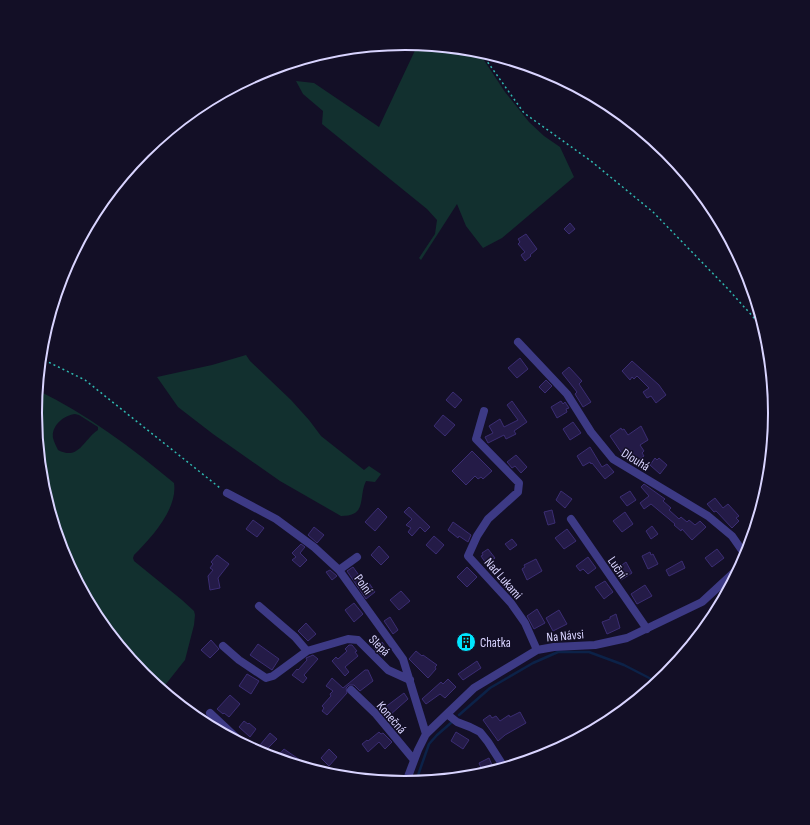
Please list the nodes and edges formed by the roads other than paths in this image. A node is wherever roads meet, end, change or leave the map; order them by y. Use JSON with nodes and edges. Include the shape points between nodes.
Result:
{"nodes":[{"id":1,"x":518,"y":342,"type":"dead end"},
{"id":2,"x":484,"y":411,"type":"dead end"},
{"id":3,"x":227,"y":493,"type":"road end"},
{"id":4,"x":571,"y":519,"type":"dead end"},
{"id":5,"x":741,"y":549,"type":"edge"},
{"id":6,"x":357,"y":556,"type":"dead end"},
{"id":7,"x":339,"y":570,"type":"junction"},
{"id":8,"x":728,"y":578,"type":"edge"},
{"id":9,"x":259,"y":606,"type":"dead end"},
{"id":10,"x":647,"y":629,"type":"junction"},
{"id":11,"x":223,"y":646,"type":"dead end"},
{"id":12,"x":537,"y":650,"type":"junction"},
{"id":13,"x":307,"y":651,"type":"junction"},
{"id":14,"x":410,"y":680,"type":"junction"},
{"id":15,"x":351,"y":690,"type":"dead end"},
{"id":16,"x":210,"y":713,"type":"dead end"},
{"id":17,"x":447,"y":714,"type":"junction"},
{"id":18,"x":227,"y":729,"type":"edge"},
{"id":19,"x":426,"y":734,"type":"junction"},
{"id":20,"x":414,"y":760,"type":"junction"},
{"id":21,"x":501,"y":762,"type":"edge"},
{"id":22,"x":408,"y":776,"type":"edge"}],
"edges":[{"from":1,"to":5,"type":"street","name":"Dlouhá","via":[[567,394],[591,432],[613,459],[708,516],[732,536]]},
{"from":2,"to":12,"type":"street","name":"Nad Lukami","via":[[476,439],[519,483],[518,492],[488,520],[468,556],[511,603],[525,623]]},
{"from":3,"to":7,"type":"street","name":"Polní","via":[[276,519],[314,546]]},
{"from":4,"to":10,"type":"street","name":"Luční"},
{"from":6,"to":7,"type":"street"},
{"from":7,"to":14,"type":"street","name":"Polní","via":[[403,659]]},
{"from":8,"to":10,"type":"street","name":"Na Návsi","via":[[702,602]]},
{"from":9,"to":13,"type":"street"},
{"from":10,"to":12,"type":"street","name":"Na Návsi","via":[[628,638],[595,645]]},
{"from":11,"to":13,"type":"street","name":"Slepá","via":[[266,678],[273,676]]},
{"from":12,"to":17,"type":"street","name":"Na Návsi","via":[[474,688]]},
{"from":13,"to":14,"type":"street","name":"Slepá","via":[[348,639],[358,640],[388,670]]},
{"from":14,"to":19,"type":"street","name":"Polní"},
{"from":15,"to":20,"type":"street","name":"Konečná"},
{"from":16,"to":18,"type":"street"},
{"from":17,"to":19,"type":"street","name":"Na Návsi"},
{"from":17,"to":21,"type":"street","via":[[457,722],[480,732]]},
{"from":19,"to":20,"type":"street","name":"Na Návsi"},
{"from":20,"to":22,"type":"street","name":"Na Návsi"}]}
